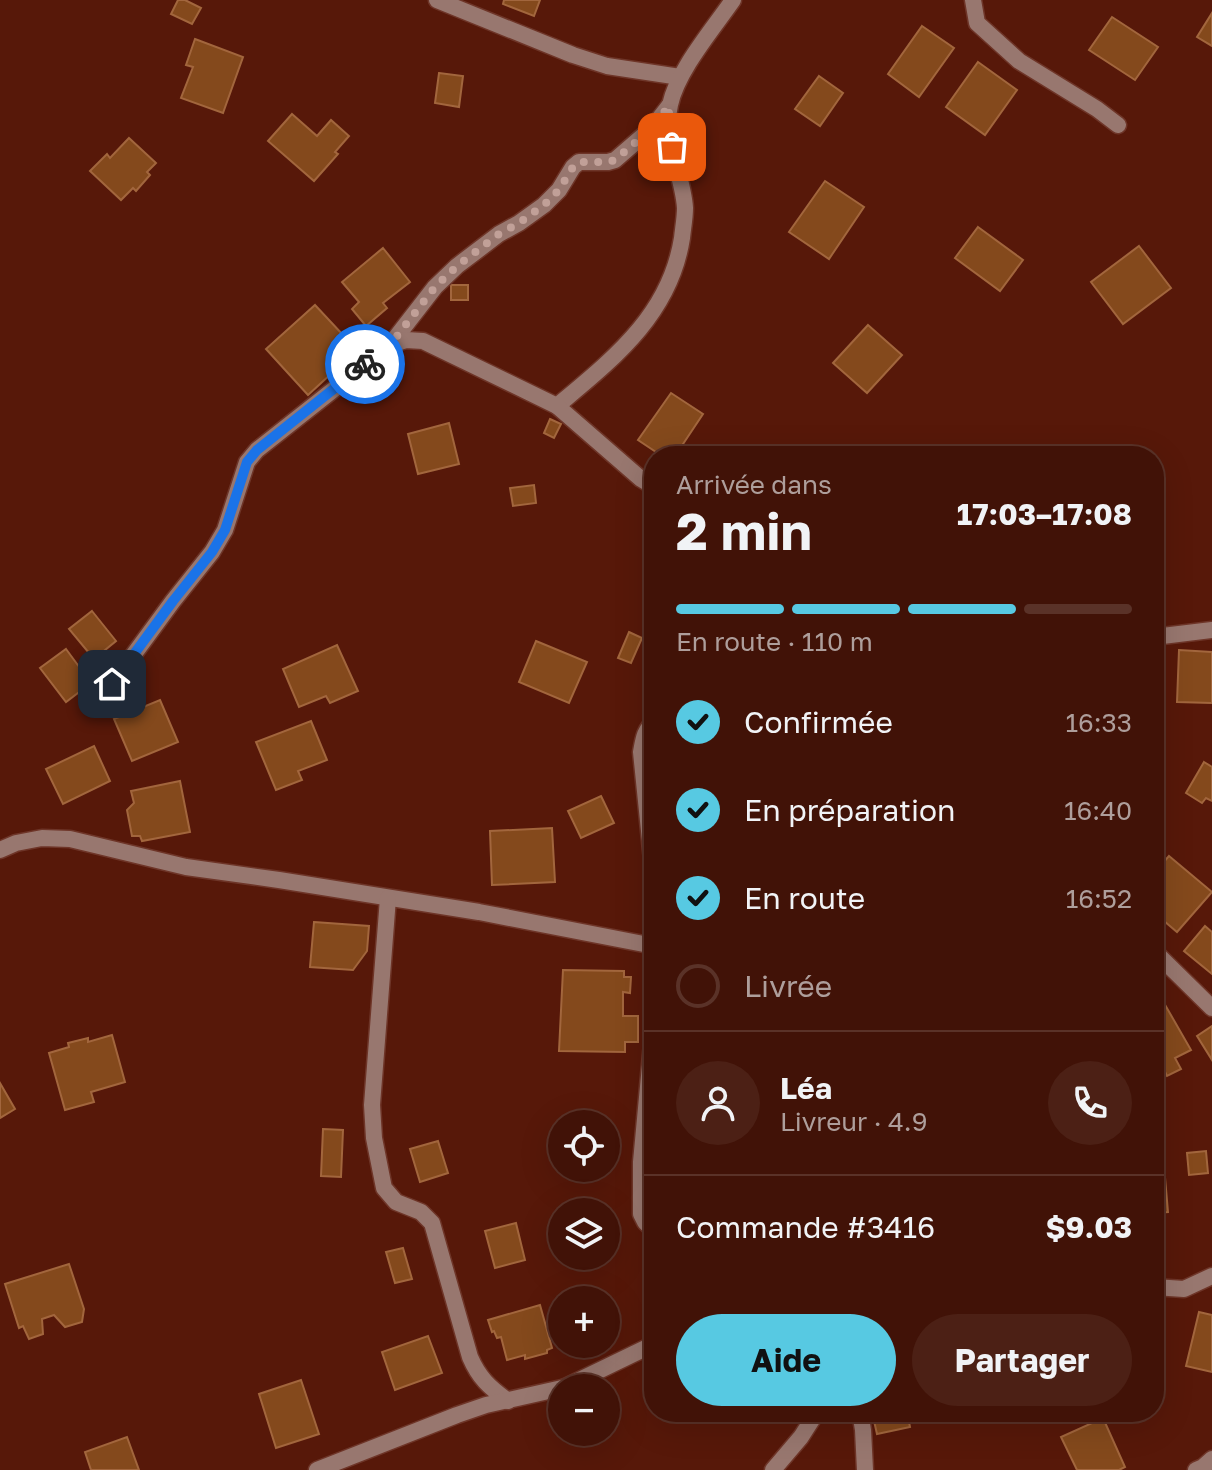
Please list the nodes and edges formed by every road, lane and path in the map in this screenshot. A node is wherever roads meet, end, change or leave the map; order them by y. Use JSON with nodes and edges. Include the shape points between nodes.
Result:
{"nodes":[{"id":1,"x":437,"y":0,"type":"edge"},
{"id":2,"x":733,"y":0,"type":"edge"},
{"id":3,"x":973,"y":0,"type":"edge"},
{"id":4,"x":680,"y":77,"type":"junction"},
{"id":5,"x":669,"y":106,"type":"junction"},
{"id":6,"x":1118,"y":125,"type":"dead end"},
{"id":7,"x":390,"y":345,"type":"junction"},
{"id":8,"x":557,"y":406,"type":"junction"},
{"id":9,"x":644,"y":481,"type":"edge"},
{"id":10,"x":1212,"y":630,"type":"edge"},
{"id":11,"x":1164,"y":636,"type":"edge"},
{"id":12,"x":112,"y":684,"type":"dead end"},
{"id":13,"x":644,"y":736,"type":"edge"},
{"id":14,"x":644,"y":782,"type":"edge"},
{"id":15,"x":0,"y":850,"type":"edge"},
{"id":16,"x":388,"y":898,"type":"junction"},
{"id":17,"x":644,"y":944,"type":"edge"},
{"id":18,"x":1164,"y":961,"type":"edge"},
{"id":19,"x":1212,"y":1008,"type":"edge"},
{"id":20,"x":644,"y":1130,"type":"edge"},
{"id":21,"x":644,"y":1220,"type":"edge"},
{"id":22,"x":1212,"y":1276,"type":"edge"},
{"id":23,"x":1164,"y":1288,"type":"edge"},
{"id":24,"x":644,"y":1349,"type":"edge"},
{"id":25,"x":591,"y":1374,"type":"edge"},
{"id":26,"x":548,"y":1391,"type":"edge"},
{"id":27,"x":508,"y":1401,"type":"junction"},
{"id":28,"x":811,"y":1422,"type":"edge"},
{"id":29,"x":861,"y":1422,"type":"edge"},
{"id":30,"x":1212,"y":1459,"type":"edge"},
{"id":31,"x":317,"y":1470,"type":"edge"},
{"id":32,"x":773,"y":1470,"type":"edge"},
{"id":33,"x":865,"y":1470,"type":"edge"},
{"id":34,"x":1196,"y":1470,"type":"edge"}],
"edges":[{"from":1,"to":4,"type":"street","via":[[607,66]]},
{"from":2,"to":4,"type":"street"},
{"from":3,"to":6,"type":"street","via":[[977,23],[1019,61]]},
{"from":4,"to":5,"type":"street"},
{"from":5,"to":7,"type":"street","via":[[615,160],[579,162],[544,205],[457,266]]},
{"from":5,"to":8,"type":"street","via":[[685,206],[678,261],[650,317]]},
{"from":7,"to":8,"type":"street","via":[[423,341]]},
{"from":7,"to":12,"type":"street","via":[[247,462],[225,530],[212,552]]},
{"from":8,"to":9,"type":"street"},
{"from":10,"to":11,"type":"street"},
{"from":13,"to":14,"type":"street"},
{"from":15,"to":16,"type":"street","via":[[42,838],[70,839],[186,867]]},
{"from":16,"to":17,"type":"street"},
{"from":16,"to":27,"type":"street","via":[[372,1105],[384,1188],[396,1202],[432,1223],[470,1357],[478,1374]]},
{"from":18,"to":19,"type":"street"},
{"from":20,"to":21,"type":"street"},
{"from":22,"to":23,"type":"street","via":[[1184,1289]]},
{"from":24,"to":25,"type":"street"},
{"from":26,"to":27,"type":"street"},
{"from":27,"to":31,"type":"street","via":[[457,1415]]},
{"from":28,"to":32,"type":"street"},
{"from":29,"to":33,"type":"street"},
{"from":30,"to":34,"type":"street"}]}
